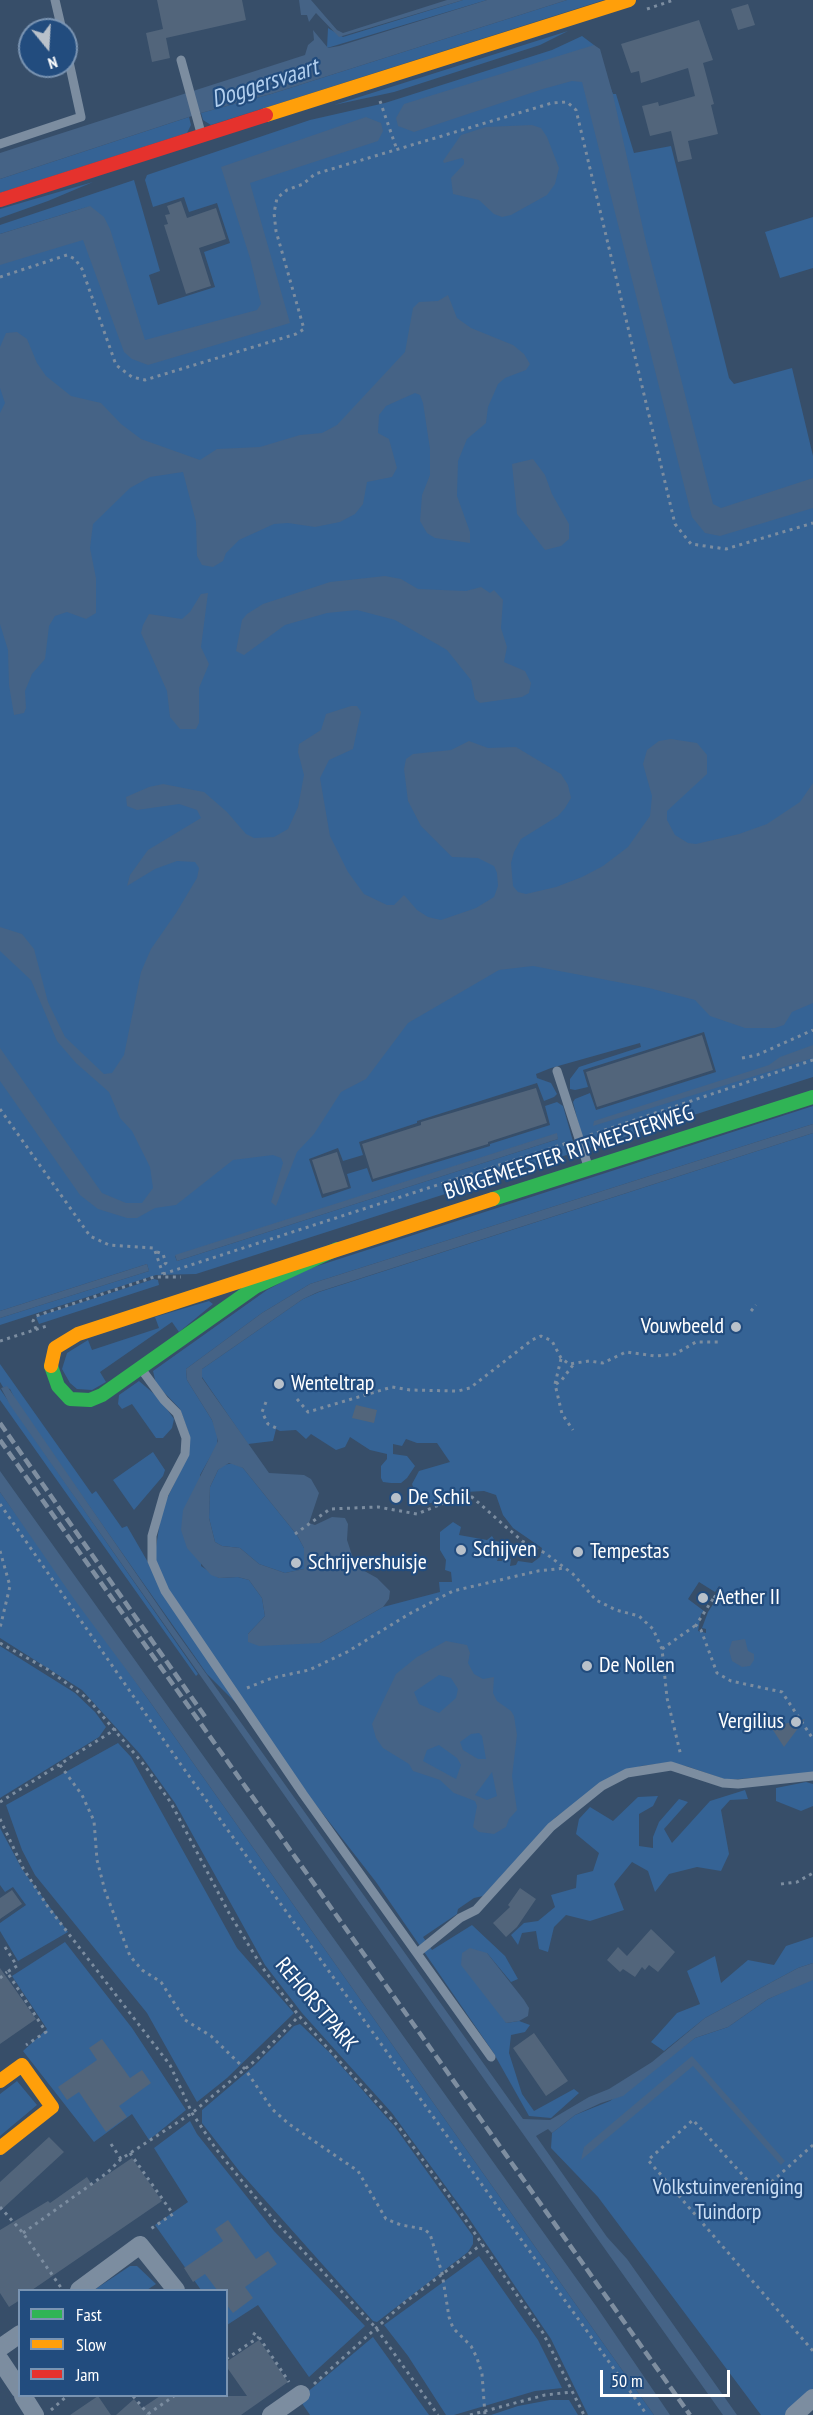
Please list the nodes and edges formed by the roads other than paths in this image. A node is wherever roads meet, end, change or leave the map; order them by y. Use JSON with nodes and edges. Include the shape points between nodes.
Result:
{"nodes":[{"id":1,"x":55,"y":0,"type":"edge"},
{"id":2,"x":629,"y":0,"type":"edge"},
{"id":3,"x":59,"y":18,"type":"edge"},
{"id":4,"x":181,"y":60,"type":"dead end"},
{"id":5,"x":73,"y":78,"type":"edge"},
{"id":6,"x":202,"y":136,"type":"junction"},
{"id":7,"x":0,"y":144,"type":"edge"},
{"id":8,"x":0,"y":200,"type":"edge"},
{"id":9,"x":557,"y":1071,"type":"dead end"},
{"id":10,"x":813,"y":1097,"type":"edge"},
{"id":11,"x":589,"y":1168,"type":"junction"},
{"id":12,"x":337,"y":1249,"type":"junction"},
{"id":13,"x":141,"y":1369,"type":"junction"},
{"id":14,"x":813,"y":1776,"type":"edge"},
{"id":15,"x":417,"y":1953,"type":"junction"},
{"id":16,"x":491,"y":2057,"type":"dead end"},
{"id":17,"x":0,"y":2081,"type":"edge"},
{"id":18,"x":0,"y":2148,"type":"edge"},
{"id":19,"x":80,"y":2289,"type":"edge"},
{"id":20,"x":174,"y":2289,"type":"edge"},
{"id":21,"x":18,"y":2335,"type":"edge"},
{"id":22,"x":0,"y":2348,"type":"edge"},
{"id":23,"x":0,"y":2360,"type":"edge"},
{"id":24,"x":18,"y":2387,"type":"edge"},
{"id":25,"x":300,"y":2395,"type":"road end"},
{"id":26,"x":24,"y":2397,"type":"edge"},
{"id":27,"x":813,"y":2398,"type":"edge"},
{"id":28,"x":35,"y":2415,"type":"edge"},
{"id":29,"x":271,"y":2415,"type":"edge"},
{"id":30,"x":794,"y":2415,"type":"edge"}],
"edges":[{"from":1,"to":3,"type":"lane"},
{"from":2,"to":6,"type":"street"},
{"from":4,"to":6,"type":"lane"},
{"from":5,"to":7,"type":"lane","via":[[81,117]]},
{"from":6,"to":8,"type":"street"},
{"from":9,"to":11,"type":"lane"},
{"from":10,"to":11,"type":"street","name":"BURGEMEESTER RITMEESTERWEG"},
{"from":11,"to":12,"type":"street","name":"BURGEMEESTER RITMEESTERWEG"},
{"from":12,"to":13,"type":"street","name":"BURGEMEESTER RITMEESTERWEG","via":[[255,1287]]},
{"from":12,"to":13,"type":"street","name":"BURGEMEESTER RITMEESTERWEG","via":[[78,1334],[55,1348],[51,1357],[58,1386],[70,1399],[80,1401],[102,1395]]},
{"from":13,"to":15,"type":"lane","via":[[177,1413],[186,1438],[185,1454],[164,1494],[155,1527],[151,1551],[156,1573],[303,1794]]},
{"from":14,"to":15,"type":"lane","via":[[723,1783],[685,1769],[652,1767],[627,1773],[602,1786],[551,1827],[476,1910]]},
{"from":15,"to":16,"type":"lane"},
{"from":17,"to":18,"type":"street","via":[[22,2066],[52,2107]]},
{"from":19,"to":20,"type":"street","via":[[140,2244]]},
{"from":21,"to":22,"type":"street"},
{"from":23,"to":24,"type":"street"},
{"from":25,"to":29,"type":"street"},
{"from":26,"to":28,"type":"street"},
{"from":27,"to":30,"type":"street"}]}
